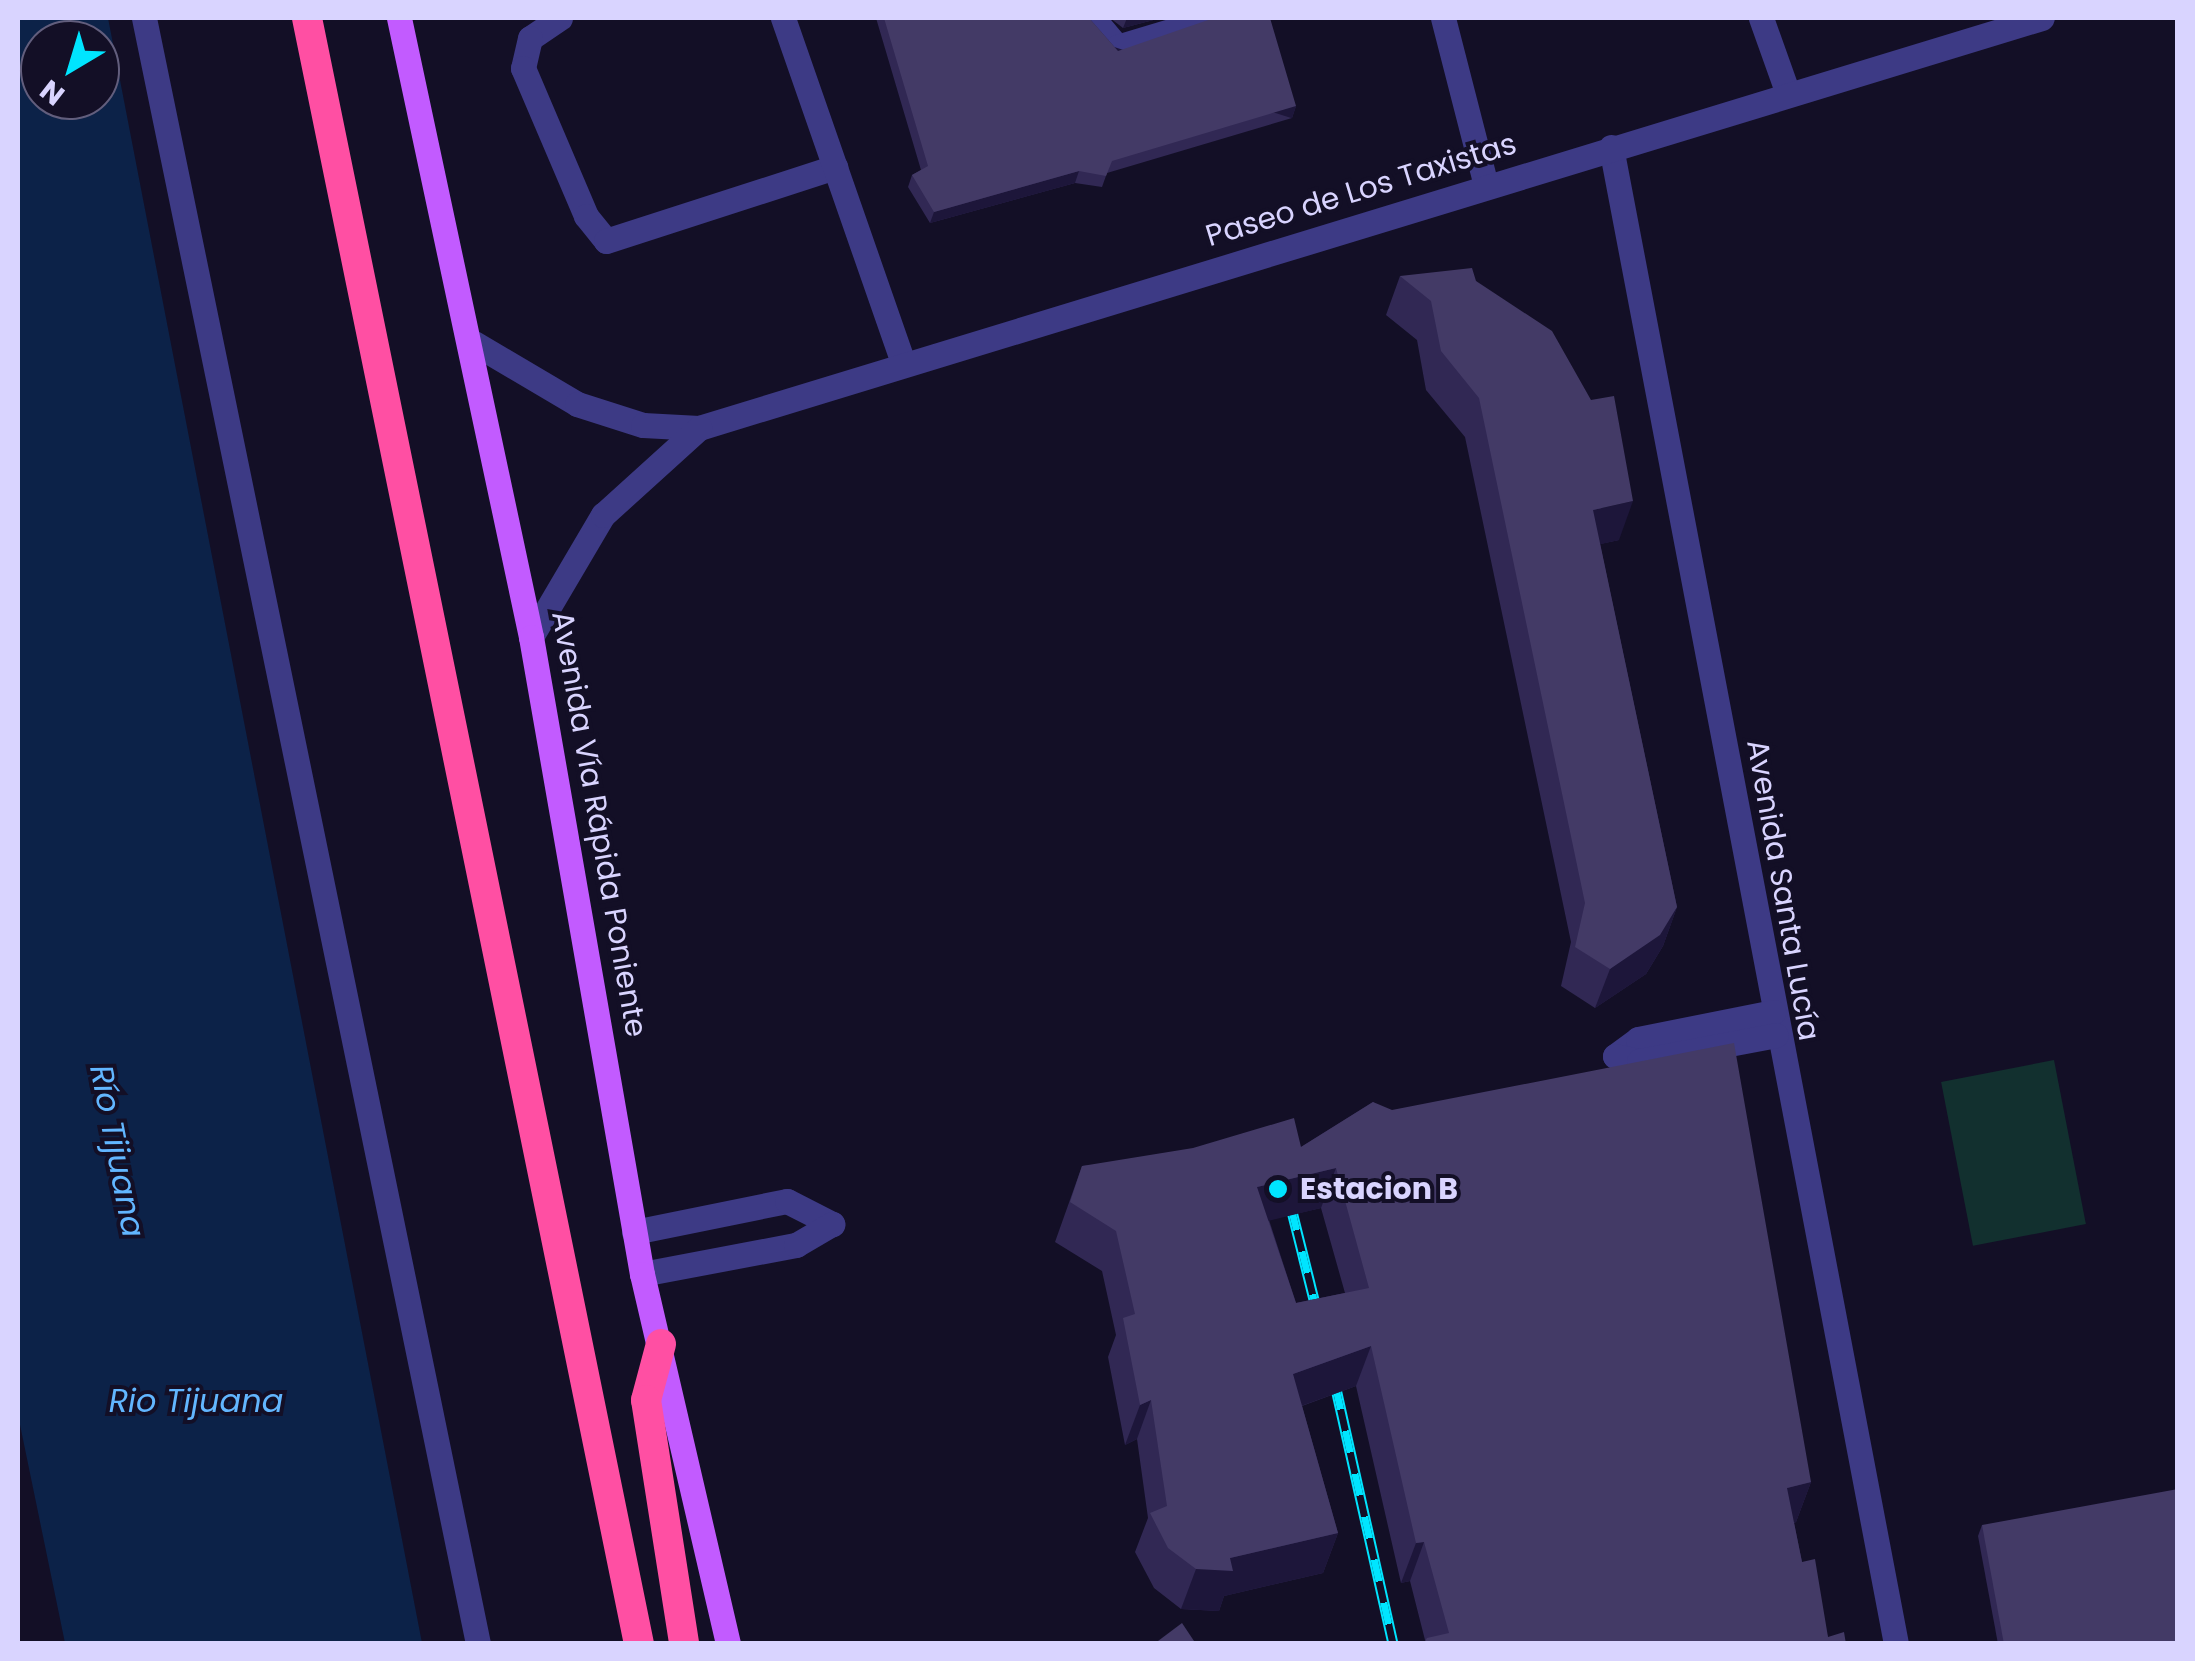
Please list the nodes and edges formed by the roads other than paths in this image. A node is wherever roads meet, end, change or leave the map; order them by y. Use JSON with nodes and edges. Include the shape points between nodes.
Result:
{"nodes":[{"id":1,"x":144,"y":18,"type":"edge"},
{"id":2,"x":306,"y":18,"type":"edge"},
{"id":3,"x":398,"y":18,"type":"edge"},
{"id":4,"x":560,"y":18,"type":"edge"},
{"id":5,"x":783,"y":18,"type":"edge"},
{"id":6,"x":1093,"y":18,"type":"edge"},
{"id":7,"x":1213,"y":18,"type":"edge"},
{"id":8,"x":1443,"y":18,"type":"edge"},
{"id":9,"x":1761,"y":18,"type":"edge"},
{"id":10,"x":2042,"y":18,"type":"edge"},
{"id":11,"x":1788,"y":94,"type":"junction"},
{"id":12,"x":1612,"y":147,"type":"junction"},
{"id":13,"x":835,"y":167,"type":"junction"},
{"id":14,"x":1486,"y":185,"type":"junction"},
{"id":15,"x":474,"y":344,"type":"junction"},
{"id":16,"x":903,"y":364,"type":"junction"},
{"id":17,"x":699,"y":428,"type":"junction"},
{"id":18,"x":531,"y":636,"type":"junction"},
{"id":19,"x":1774,"y":1024,"type":"junction"},
{"id":20,"x":634,"y":1232,"type":"junction"},
{"id":21,"x":642,"y":1274,"type":"junction"},
{"id":22,"x":661,"y":1344,"type":"junction"},
{"id":23,"x":478,"y":1644,"type":"edge"},
{"id":24,"x":639,"y":1644,"type":"edge"},
{"id":25,"x":684,"y":1644,"type":"edge"},
{"id":26,"x":728,"y":1644,"type":"edge"},
{"id":27,"x":1896,"y":1644,"type":"edge"}],
"edges":[{"from":1,"to":23,"type":"street"},
{"from":2,"to":24,"type":"highway"},
{"from":3,"to":15,"type":"main road","name":"Avenida Vía Rápida Poniente"},
{"from":4,"to":13,"type":"street","via":[[530,38],[523,68],[586,216],[606,241]]},
{"from":5,"to":13,"type":"street"},
{"from":6,"to":7,"type":"street","via":[[1116,48]]},
{"from":8,"to":14,"type":"street"},
{"from":9,"to":11,"type":"street"},
{"from":10,"to":11,"type":"street","name":"Paseo de Los Taxistas"},
{"from":11,"to":12,"type":"street","name":"Paseo de Los Taxistas"},
{"from":12,"to":14,"type":"street","name":"Paseo de Los Taxistas"},
{"from":12,"to":19,"type":"street","name":"Avenida Santa Lucía"},
{"from":13,"to":16,"type":"street"},
{"from":14,"to":16,"type":"street","name":"Paseo de Los Taxistas"},
{"from":15,"to":17,"type":"street","name":"Paseo de Los Taxistas","via":[[577,404],[643,425]]},
{"from":15,"to":18,"type":"main road","name":"Avenida Vía Rápida Poniente"},
{"from":16,"to":17,"type":"street","name":"Paseo de Los Taxistas"},
{"from":17,"to":18,"type":"street","name":"Paseo de Los Taxistas","via":[[603,515]]},
{"from":18,"to":20,"type":"main road","name":"Avenida Vía Rápida Poniente"},
{"from":19,"to":19,"type":"street","via":[[1638,1039],[1615,1056],[1640,1061]]},
{"from":19,"to":27,"type":"street","name":"Avenida Santa Lucía"},
{"from":20,"to":21,"type":"main road","name":"Avenida Vía Rápida Poniente"},
{"from":20,"to":21,"type":"street","via":[[787,1201],[832,1224],[796,1245]]},
{"from":21,"to":22,"type":"main road","name":"Avenida Vía Rápida Poniente"},
{"from":22,"to":25,"type":"highway","via":[[646,1400]]},
{"from":22,"to":26,"type":"main road","name":"Avenida Vía Rápida Poniente"}]}
